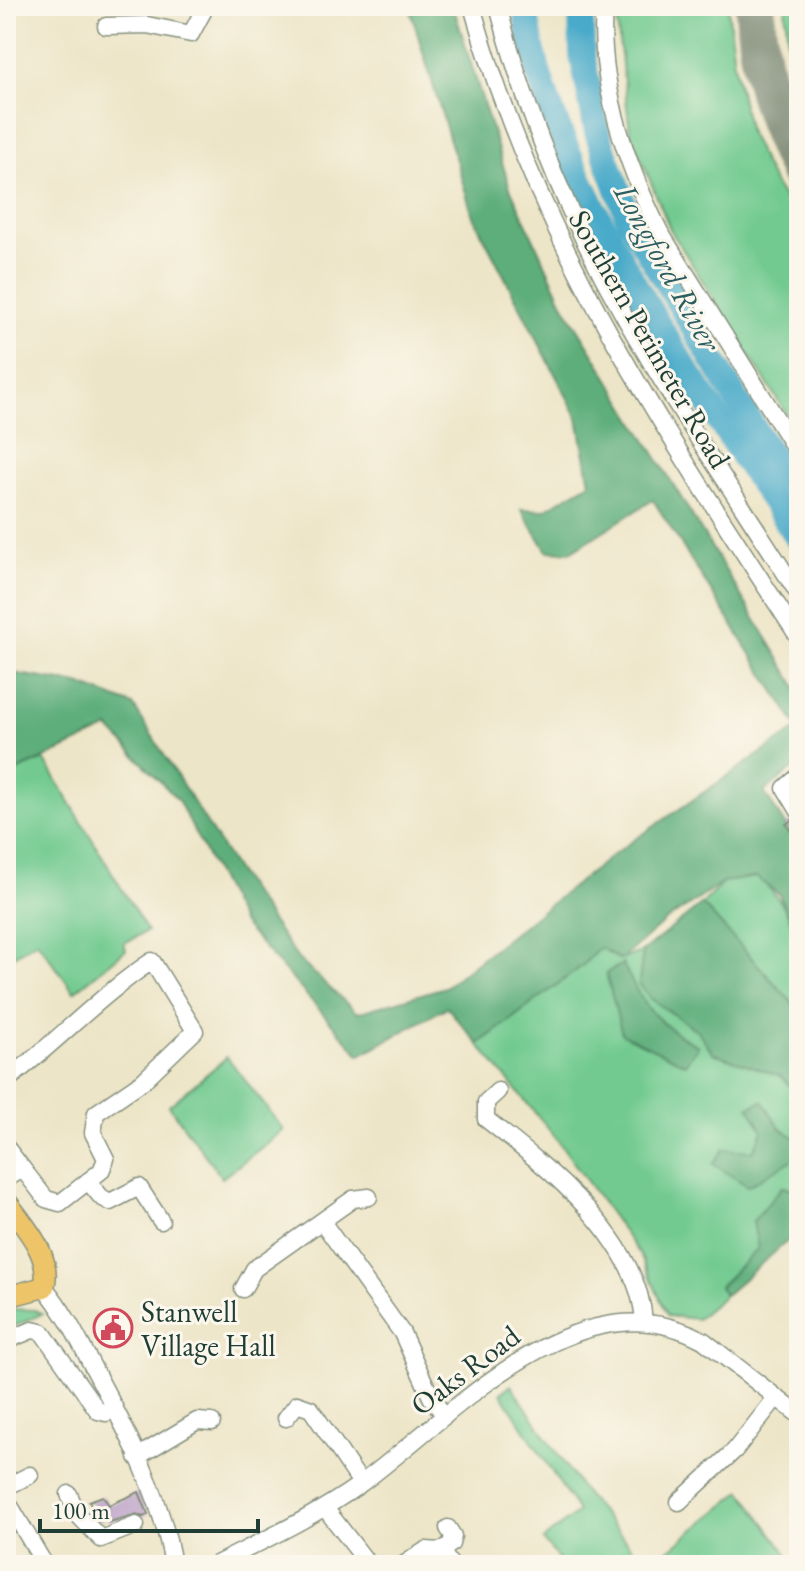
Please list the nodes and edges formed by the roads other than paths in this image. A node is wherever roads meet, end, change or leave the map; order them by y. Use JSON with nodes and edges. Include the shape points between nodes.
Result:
{"nodes":[{"id":1,"x":206,"y":6,"type":"edge"},
{"id":2,"x":472,"y":6,"type":"edge"},
{"id":3,"x":498,"y":6,"type":"edge"},
{"id":4,"x":604,"y":6,"type":"edge"},
{"id":5,"x":106,"y":26,"type":"dead end"},
{"id":6,"x":799,"y":455,"type":"edge"},
{"id":7,"x":799,"y":595,"type":"edge"},
{"id":8,"x":799,"y":638,"type":"edge"},
{"id":9,"x":799,"y":776,"type":"edge"},
{"id":10,"x":799,"y":811,"type":"edge"},
{"id":11,"x":6,"y":1081,"type":"edge"},
{"id":12,"x":498,"y":1091,"type":"dead end"},
{"id":13,"x":6,"y":1147,"type":"edge"},
{"id":14,"x":22,"y":1168,"type":"junction"},
{"id":15,"x":6,"y":1179,"type":"edge"},
{"id":16,"x":88,"y":1181,"type":"junction"},
{"id":17,"x":369,"y":1197,"type":"dead end"},
{"id":18,"x":6,"y":1201,"type":"edge"},
{"id":19,"x":161,"y":1221,"type":"dead end"},
{"id":20,"x":323,"y":1223,"type":"junction"},
{"id":21,"x":44,"y":1287,"type":"junction"},
{"id":22,"x":243,"y":1289,"type":"dead end"},
{"id":23,"x":6,"y":1297,"type":"edge"},
{"id":24,"x":644,"y":1322,"type":"junction"},
{"id":25,"x":6,"y":1341,"type":"edge"},
{"id":26,"x":775,"y":1399,"type":"junction"},
{"id":27,"x":114,"y":1407,"type":"junction"},
{"id":28,"x":799,"y":1415,"type":"edge"},
{"id":29,"x":445,"y":1416,"type":"junction"},
{"id":30,"x":286,"y":1418,"type":"dead end"},
{"id":31,"x":212,"y":1422,"type":"dead end"},
{"id":32,"x":137,"y":1457,"type":"junction"},
{"id":33,"x":30,"y":1475,"type":"dead end"},
{"id":34,"x":361,"y":1483,"type":"junction"},
{"id":35,"x":6,"y":1487,"type":"edge"},
{"id":36,"x":69,"y":1494,"type":"dead end"},
{"id":37,"x":6,"y":1499,"type":"edge"},
{"id":38,"x":679,"y":1502,"type":"dead end"},
{"id":39,"x":325,"y":1508,"type":"junction"},
{"id":40,"x":148,"y":1519,"type":"junction"},
{"id":41,"x":448,"y":1528,"type":"dead end"},
{"id":42,"x":439,"y":1555,"type":"edge"},
{"id":43,"x":45,"y":1565,"type":"edge"},
{"id":44,"x":173,"y":1565,"type":"edge"},
{"id":45,"x":215,"y":1565,"type":"edge"},
{"id":46,"x":369,"y":1565,"type":"edge"},
{"id":47,"x":403,"y":1565,"type":"edge"}],
"edges":[{"from":1,"to":5,"type":"street","via":[[191,34],[147,25]]},
{"from":2,"to":8,"type":"street","name":"Southern Perimeter Road","via":[[513,135],[591,304]]},
{"from":3,"to":7,"type":"street","name":"Southern Perimeter Road","via":[[535,122],[587,246],[624,317]]},
{"from":4,"to":6,"type":"street","via":[[611,94],[641,195]]},
{"from":9,"to":10,"type":"street","via":[[785,788]]},
{"from":11,"to":16,"type":"street","via":[[113,987],[152,961],[195,1031],[131,1091],[96,1113],[93,1133],[106,1159]]},
{"from":12,"to":24,"type":"street","via":[[486,1102],[486,1119],[560,1180],[601,1227],[633,1275],[643,1299]]},
{"from":13,"to":14,"type":"street"},
{"from":14,"to":15,"type":"street"},
{"from":14,"to":16,"type":"street","via":[[46,1199],[60,1203]]},
{"from":16,"to":19,"type":"street","via":[[110,1202],[139,1187]]},
{"from":17,"to":20,"type":"street","via":[[353,1199]]},
{"from":18,"to":21,"type":"main road","via":[[41,1254],[48,1272]]},
{"from":20,"to":22,"type":"street","via":[[254,1269]]},
{"from":20,"to":29,"type":"street","via":[[402,1333]]},
{"from":21,"to":23,"type":"main road"},
{"from":21,"to":27,"type":"street","via":[[68,1316]]},
{"from":24,"to":26,"type":"street","name":"Oaks Road","via":[[663,1323],[703,1340]]},
{"from":24,"to":29,"type":"street","name":"Oaks Road","via":[[560,1339],[508,1366]]},
{"from":25,"to":27,"type":"street","via":[[32,1330],[42,1332],[98,1411]]},
{"from":26,"to":28,"type":"street","name":"Oaks Road"},
{"from":26,"to":38,"type":"street","via":[[735,1450]]},
{"from":27,"to":32,"type":"street"},
{"from":29,"to":34,"type":"street","name":"Oaks Road"},
{"from":30,"to":34,"type":"street","via":[[297,1404],[311,1409]]},
{"from":31,"to":32,"type":"street","via":[[197,1421]]},
{"from":32,"to":40,"type":"street"},
{"from":33,"to":35,"type":"street"},
{"from":34,"to":39,"type":"street","name":"Oaks Road"},
{"from":36,"to":40,"type":"street","via":[[77,1514],[101,1539]]},
{"from":37,"to":43,"type":"street"},
{"from":39,"to":45,"type":"street","name":"Oaks Road"},
{"from":39,"to":46,"type":"street"},
{"from":40,"to":44,"type":"street"},
{"from":41,"to":42,"type":"street","via":[[451,1544]]},
{"from":42,"to":47,"type":"street"}]}
